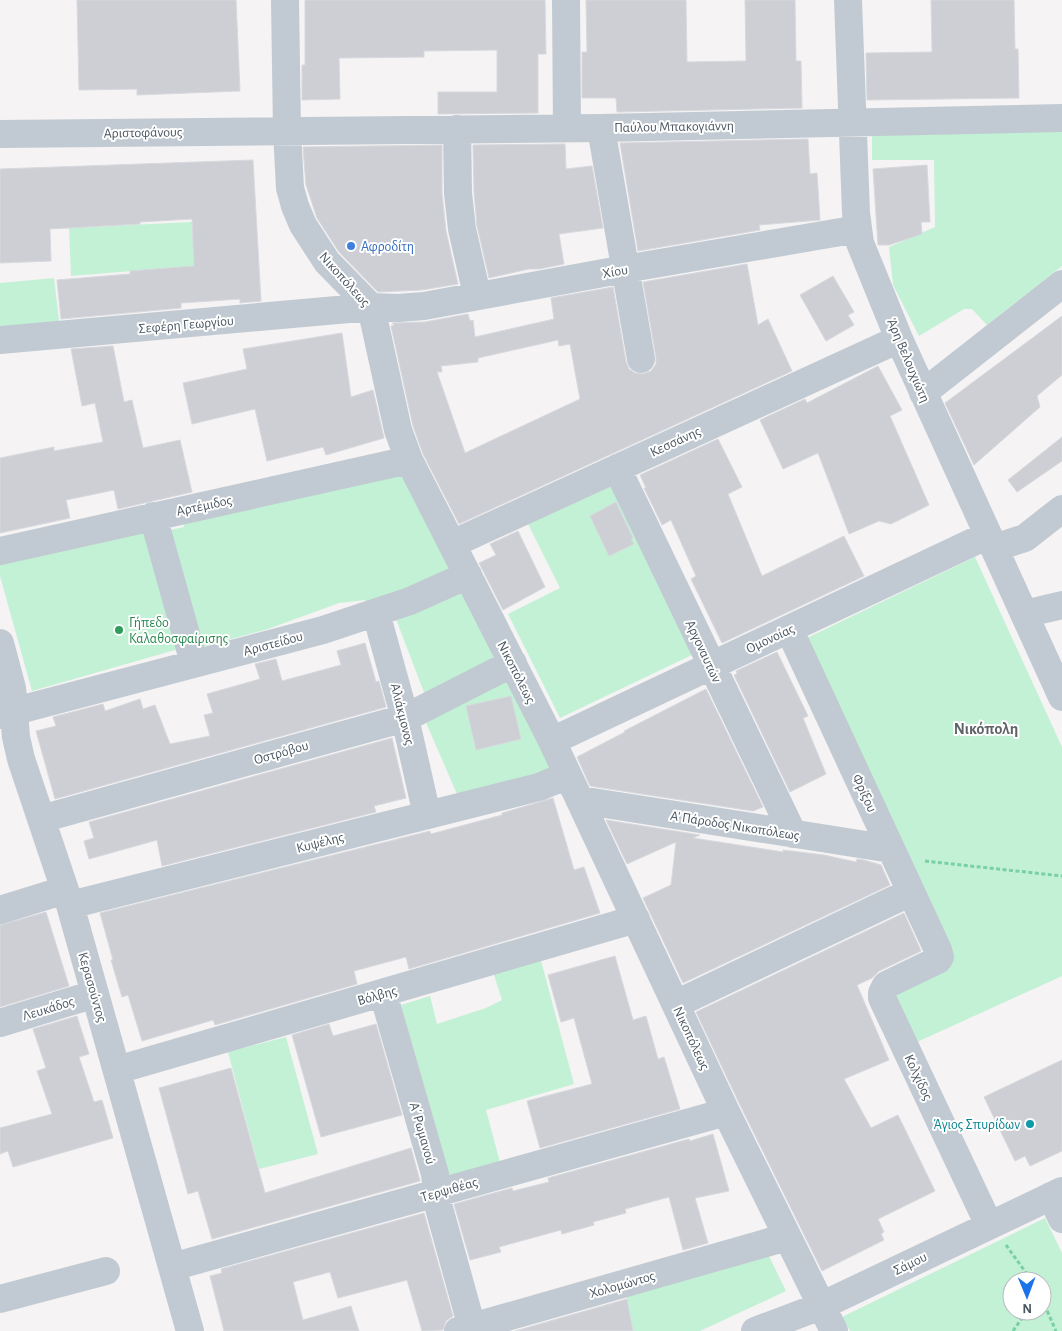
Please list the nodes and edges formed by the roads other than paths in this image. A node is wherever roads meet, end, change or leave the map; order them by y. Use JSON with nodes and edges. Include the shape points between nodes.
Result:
{"nodes":[{"id":1,"x":285,"y":0,"type":"edge"},
{"id":2,"x":566,"y":0,"type":"edge"},
{"id":3,"x":848,"y":0,"type":"edge"},
{"id":4,"x":1062,"y":118,"type":"edge"},
{"id":5,"x":853,"y":122,"type":"junction"},
{"id":6,"x":567,"y":128,"type":"junction"},
{"id":7,"x":601,"y":128,"type":"junction"},
{"id":8,"x":457,"y":129,"type":"junction"},
{"id":9,"x":287,"y":131,"type":"junction"},
{"id":10,"x":0,"y":134,"type":"edge"},
{"id":11,"x":858,"y":229,"type":"junction"},
{"id":12,"x":625,"y":269,"type":"junction"},
{"id":13,"x":1062,"y":284,"type":"edge"},
{"id":14,"x":477,"y":295,"type":"junction"},
{"id":15,"x":371,"y":307,"type":"junction"},
{"id":16,"x":899,"y":339,"type":"junction"},
{"id":17,"x":0,"y":340,"type":"edge"},
{"id":18,"x":641,"y":358,"type":"dead end"},
{"id":19,"x":923,"y":393,"type":"junction"},
{"id":20,"x":409,"y":460,"type":"junction"},
{"id":21,"x":617,"y":468,"type":"junction"},
{"id":22,"x":1062,"y":509,"type":"edge"},
{"id":23,"x":153,"y":516,"type":"junction"},
{"id":24,"x":991,"y":542,"type":"junction"},
{"id":25,"x":452,"y":544,"type":"junction"},
{"id":26,"x":0,"y":551,"type":"edge"},
{"id":27,"x":468,"y":575,"type":"junction"},
{"id":28,"x":1062,"y":605,"type":"edge"},
{"id":29,"x":376,"y":613,"type":"junction"},
{"id":30,"x":1024,"y":614,"type":"junction"},
{"id":31,"x":789,"y":629,"type":"junction"},
{"id":32,"x":0,"y":643,"type":"edge"},
{"id":33,"x":194,"y":663,"type":"junction"},
{"id":34,"x":513,"y":663,"type":"junction"},
{"id":35,"x":712,"y":666,"type":"junction"},
{"id":36,"x":1062,"y":697,"type":"edge"},
{"id":37,"x":7,"y":713,"type":"edge"},
{"id":38,"x":405,"y":718,"type":"junction"},
{"id":39,"x":552,"y":741,"type":"junction"},
{"id":40,"x":568,"y":775,"type":"junction"},
{"id":41,"x":580,"y":800,"type":"junction"},
{"id":42,"x":427,"y":815,"type":"junction"},
{"id":43,"x":40,"y":820,"type":"junction"},
{"id":44,"x":793,"y":834,"type":"junction"},
{"id":45,"x":895,"y":858,"type":"junction"},
{"id":46,"x":911,"y":892,"type":"junction"},
{"id":47,"x":68,"y":898,"type":"junction"},
{"id":48,"x":0,"y":910,"type":"edge"},
{"id":49,"x":636,"y":919,"type":"junction"},
{"id":50,"x":940,"y":957,"type":"joint"},
{"id":51,"x":383,"y":993,"type":"junction"},
{"id":52,"x":95,"y":994,"type":"junction"},
{"id":53,"x":676,"y":1004,"type":"junction"},
{"id":54,"x":0,"y":1022,"type":"edge"},
{"id":55,"x":117,"y":1070,"type":"junction"},
{"id":56,"x":726,"y":1112,"type":"junction"},
{"id":57,"x":436,"y":1193,"type":"junction"},
{"id":58,"x":1058,"y":1202,"type":"edge"},
{"id":59,"x":989,"y":1225,"type":"junction"},
{"id":60,"x":787,"y":1237,"type":"junction"},
{"id":61,"x":172,"y":1267,"type":"junction"},
{"id":62,"x":106,"y":1271,"type":"dead end"},
{"id":63,"x":0,"y":1299,"type":"edge"},
{"id":64,"x":821,"y":1306,"type":"junction"},
{"id":65,"x":468,"y":1330,"type":"edge"},
{"id":66,"x":190,"y":1331,"type":"edge"},
{"id":67,"x":755,"y":1331,"type":"edge"},
{"id":68,"x":834,"y":1331,"type":"edge"}],
"edges":[{"from":1,"to":9,"type":"street","name":"Νικοπόλεως"},
{"from":2,"to":6,"type":"street"},
{"from":3,"to":5,"type":"street","name":"Άρη Βελουχιώτη"},
{"from":4,"to":5,"type":"street","name":"Παύλου Μπακογιάννη"},
{"from":5,"to":7,"type":"street","name":"Παύλου Μπακογιάννη"},
{"from":5,"to":11,"type":"street","name":"Άρη Βελουχιώτη"},
{"from":6,"to":7,"type":"street","name":"Παύλου Μπακογιάννη"},
{"from":6,"to":8,"type":"street","name":"Παύλου Μπακογιάννη"},
{"from":7,"to":12,"type":"street"},
{"from":8,"to":9,"type":"street","name":"Παύλου Μπακογιάννη"},
{"from":8,"to":14,"type":"street","via":[[461,220]]},
{"from":9,"to":10,"type":"street","name":"Αριστοφάνoυς"},
{"from":9,"to":15,"type":"street","name":"Νικοπόλεως","via":[[290,188],[303,225],[327,262]]},
{"from":11,"to":12,"type":"street","name":"Χίου"},
{"from":11,"to":16,"type":"street","name":"Άρη Βελουχιώτη","via":[[860,243]]},
{"from":12,"to":14,"type":"street","name":"Χίου"},
{"from":12,"to":18,"type":"street"},
{"from":13,"to":19,"type":"street"},
{"from":14,"to":15,"type":"street","name":"Χίου","via":[[424,306]]},
{"from":15,"to":17,"type":"street","name":"Σεφέρη Γεωργίου"},
{"from":15,"to":20,"type":"street","name":"Νικοπόλεως","via":[[398,430]]},
{"from":16,"to":19,"type":"street","name":"Άρη Βελουχιώτη"},
{"from":16,"to":21,"type":"street","name":"Κεσσάνης"},
{"from":19,"to":24,"type":"street","name":"Άρη Βελουχιώτη"},
{"from":20,"to":23,"type":"street","name":"Αρτέμιδος"},
{"from":20,"to":25,"type":"street","name":"Νικοπόλεως"},
{"from":21,"to":25,"type":"street","name":"Κεσσάνης"},
{"from":21,"to":35,"type":"street","name":"Αργοναυτών"},
{"from":22,"to":24,"type":"street","name":"Ομονοίας","via":[[1025,538]]},
{"from":23,"to":26,"type":"street","name":"Αρτέμιδος"},
{"from":23,"to":33,"type":"street"},
{"from":24,"to":30,"type":"street","name":"Άρη Βελουχιώτη"},
{"from":24,"to":31,"type":"street","name":"Ομονοίας"},
{"from":25,"to":27,"type":"street","name":"Νικοπόλεως"},
{"from":27,"to":29,"type":"street","name":"Αριστείδου"},
{"from":27,"to":34,"type":"street","name":"Νικοπόλεως"},
{"from":28,"to":30,"type":"street"},
{"from":29,"to":33,"type":"street","name":"Αριστείδου"},
{"from":29,"to":38,"type":"street","name":"Αλιάκμονος"},
{"from":30,"to":36,"type":"street","name":"Άρη Βελουχιώτη"},
{"from":31,"to":35,"type":"street","name":"Ομονοίας"},
{"from":31,"to":45,"type":"street","name":"Φρίξου"},
{"from":32,"to":37,"type":"street","name":"Κερασούντος","via":[[10,679]]},
{"from":33,"to":37,"type":"street","name":"Αριστείδου"},
{"from":34,"to":38,"type":"street","name":"Οστρόβου"},
{"from":34,"to":39,"type":"street","name":"Νικοπόλεως"},
{"from":35,"to":39,"type":"street","name":"Ομονοίας"},
{"from":35,"to":44,"type":"street","name":"Αργοναυτών"},
{"from":37,"to":43,"type":"street","name":"Κερασούντος"},
{"from":38,"to":42,"type":"street","name":"Αλιάκμονος"},
{"from":38,"to":43,"type":"street","name":"Οστρόβου"},
{"from":39,"to":40,"type":"street","name":"Νικοπόλεως"},
{"from":40,"to":41,"type":"street","name":"Νικοπόλεως"},
{"from":40,"to":42,"type":"street","name":"Κυψέλης","via":[[539,787]]},
{"from":41,"to":44,"type":"street","name":"Α' Πάροδος Νικοπόλεως"},
{"from":41,"to":49,"type":"street","name":"Νικοπόλεως"},
{"from":42,"to":47,"type":"street","name":"Κυψέλης"},
{"from":43,"to":47,"type":"street","name":"Κερασούντος"},
{"from":44,"to":45,"type":"street","name":"Α' Πάροδος Νικοπόλεως"},
{"from":45,"to":46,"type":"street","name":"Φρίξου"},
{"from":46,"to":50,"type":"street","name":"Φρίξου"},
{"from":46,"to":53,"type":"street"},
{"from":47,"to":48,"type":"street","name":"Κυψέλης"},
{"from":47,"to":52,"type":"street","name":"Κερασούντος"},
{"from":49,"to":51,"type":"street","name":"Βόλβης"},
{"from":49,"to":53,"type":"street","name":"Νικοπόλεως"},
{"from":50,"to":59,"type":"street","name":"Κολχίδος","via":[[886,985],[882,998]]},
{"from":51,"to":55,"type":"street","name":"Βόλβης"},
{"from":51,"to":57,"type":"street","name":"Α΄ Ρωμανού","via":[[435,1174]]},
{"from":52,"to":54,"type":"street","name":"Λευκάδος"},
{"from":52,"to":55,"type":"street","name":"Κερασούντος"},
{"from":53,"to":56,"type":"street","name":"Νικοπόλεως"},
{"from":55,"to":61,"type":"street","name":"Κερασούντος"},
{"from":56,"to":57,"type":"street","name":"Τερψιθέας"},
{"from":56,"to":60,"type":"street","name":"Νικοπόλεως"},
{"from":57,"to":61,"type":"street","name":"Τερψιθέας"},
{"from":57,"to":65,"type":"street","name":"Α΄ Ρωμανού"},
{"from":58,"to":59,"type":"street","name":"Σάμου"},
{"from":59,"to":64,"type":"street","name":"Σάμου"},
{"from":60,"to":64,"type":"street","name":"Νικοπόλεως"},
{"from":60,"to":65,"type":"street","name":"Χολομώντος"},
{"from":61,"to":66,"type":"street","name":"Κερασούντος"},
{"from":62,"to":63,"type":"street"},
{"from":64,"to":67,"type":"street","name":"Σάμου"},
{"from":64,"to":68,"type":"street","name":"Νικοπόλεως"}]}
